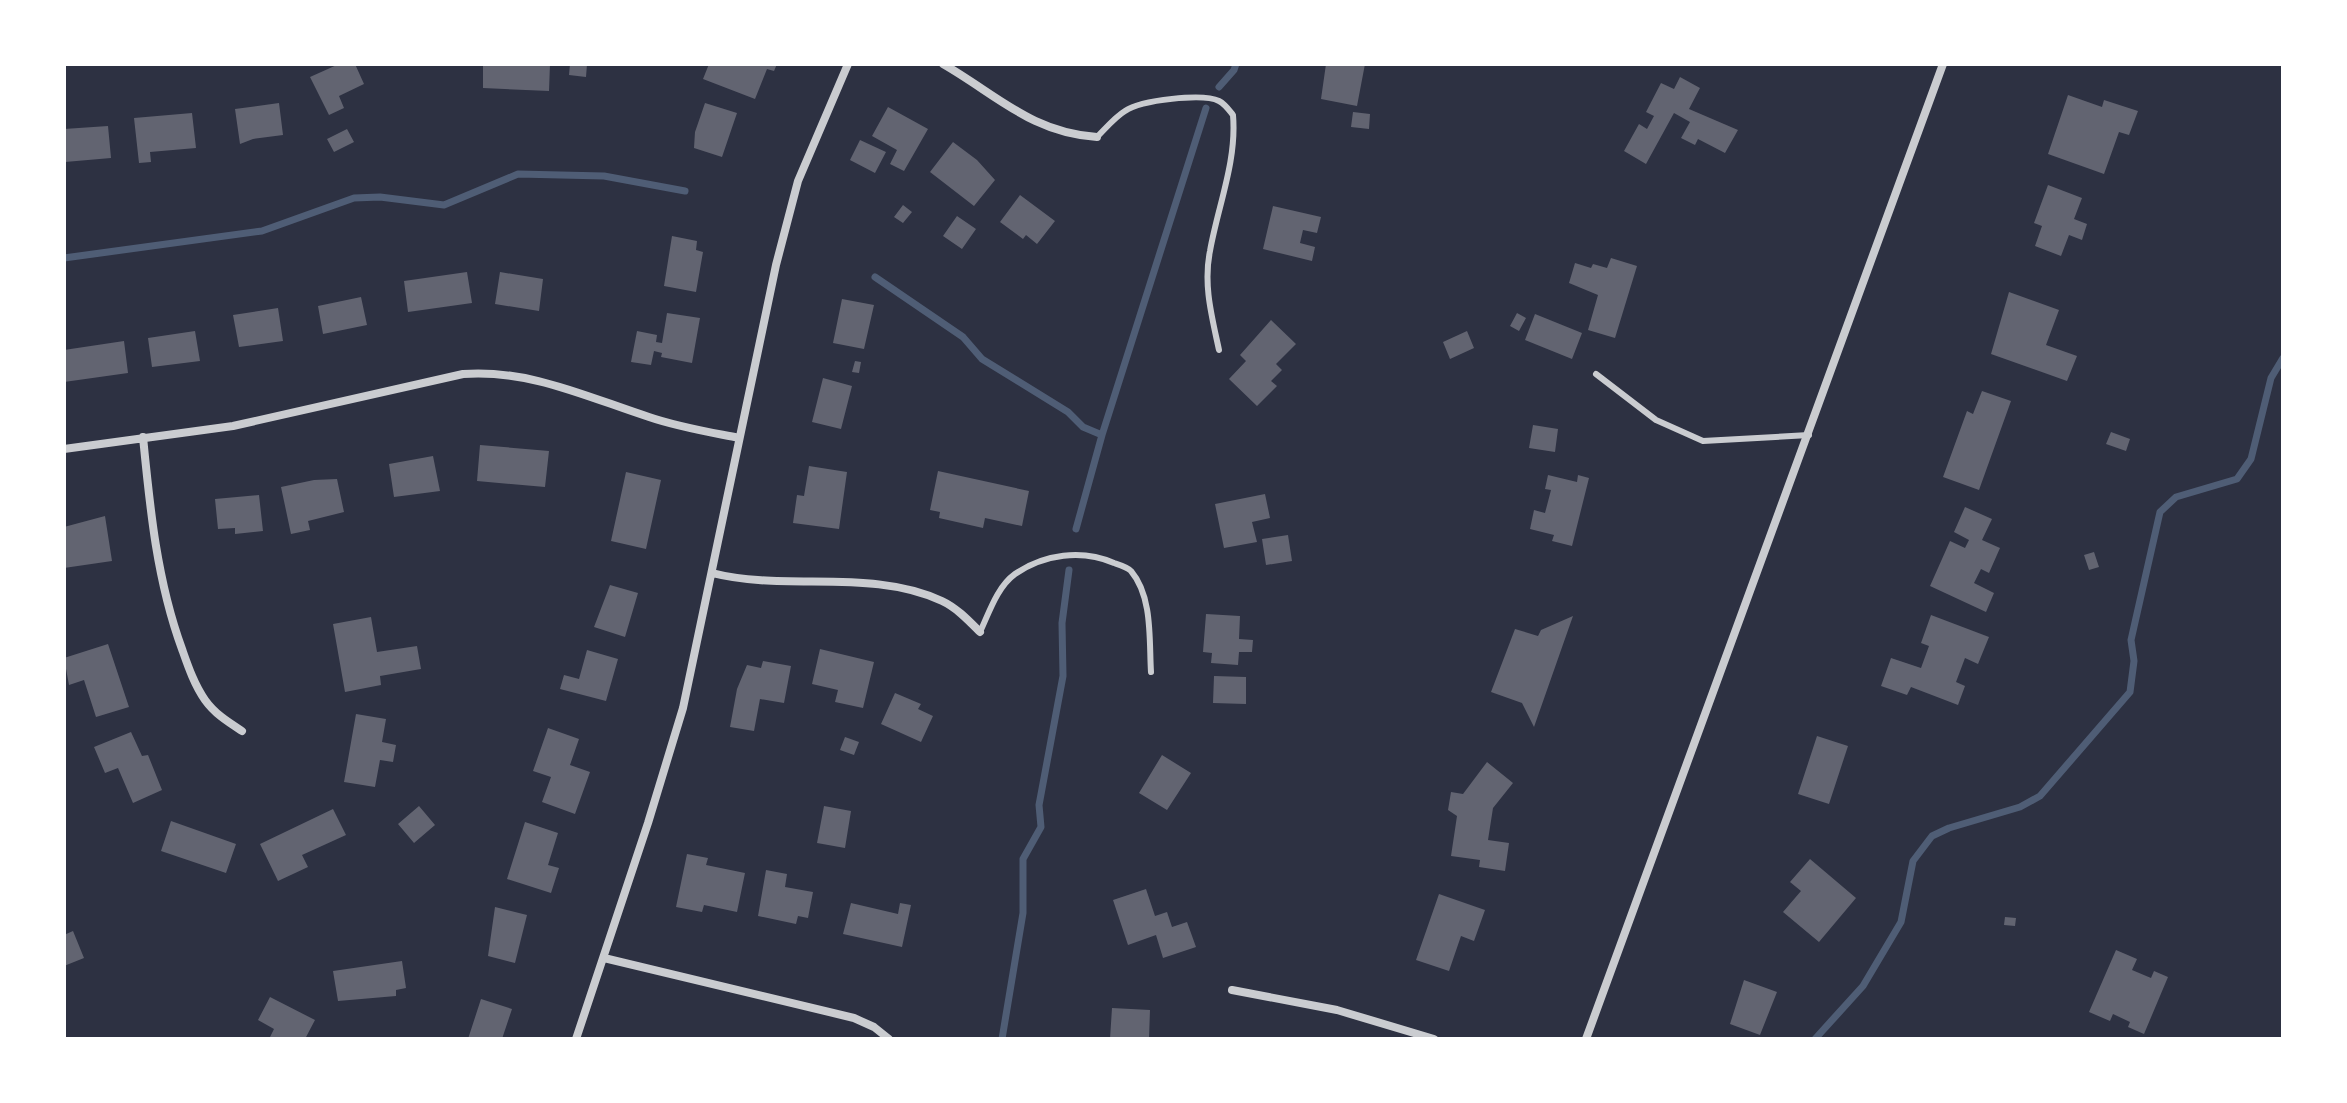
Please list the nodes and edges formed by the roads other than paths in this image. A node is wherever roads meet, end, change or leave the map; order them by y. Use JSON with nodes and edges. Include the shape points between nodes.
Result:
{"nodes":[{"id":1,"x":848,"y":64,"type":"edge"},
{"id":2,"x":943,"y":64,"type":"edge"},
{"id":3,"x":1943,"y":64,"type":"edge"},
{"id":4,"x":1097,"y":137,"type":"joint"},
{"id":5,"x":1219,"y":350,"type":"dead end"},
{"id":6,"x":1596,"y":374,"type":"dead end"},
{"id":7,"x":1809,"y":435,"type":"junction"},
{"id":8,"x":143,"y":437,"type":"junction"},
{"id":9,"x":739,"y":438,"type":"junction"},
{"id":10,"x":64,"y":449,"type":"edge"},
{"id":11,"x":712,"y":573,"type":"junction"},
{"id":12,"x":980,"y":632,"type":"joint"},
{"id":13,"x":1151,"y":672,"type":"dead end"},
{"id":14,"x":242,"y":731,"type":"dead end"},
{"id":15,"x":604,"y":958,"type":"junction"},
{"id":16,"x":1232,"y":990,"type":"dead end"},
{"id":17,"x":576,"y":1039,"type":"edge"},
{"id":18,"x":889,"y":1039,"type":"edge"},
{"id":19,"x":1434,"y":1039,"type":"edge"},
{"id":20,"x":1586,"y":1039,"type":"edge"}],
"edges":[{"from":1,"to":9,"type":"street","via":[[798,181]]},
{"from":2,"to":4,"type":"street","via":[[1046,128]]},
{"from":3,"to":7,"type":"street"},
{"from":4,"to":5,"type":"lane","via":[[1136,105],[1218,100],[1233,115],[1228,177],[1207,282]]},
{"from":6,"to":7,"type":"lane","via":[[1656,420],[1703,441]]},
{"from":7,"to":20,"type":"street"},
{"from":8,"to":9,"type":"street","via":[[233,426],[482,373],[531,378],[652,418]]},
{"from":8,"to":10,"type":"street"},
{"from":8,"to":14,"type":"street","via":[[168,612],[205,699]]},
{"from":9,"to":11,"type":"street"},
{"from":11,"to":12,"type":"street","via":[[781,583],[902,587],[944,602]]},
{"from":11,"to":15,"type":"street","via":[[683,708]]},
{"from":12,"to":13,"type":"lane","via":[[995,598],[1013,575],[1049,558],[1080,553],[1100,557],[1129,569],[1140,588]]},
{"from":15,"to":17,"type":"street"},
{"from":15,"to":18,"type":"street","via":[[842,1014]]},
{"from":16,"to":19,"type":"street","via":[[1337,1010]]}]}
